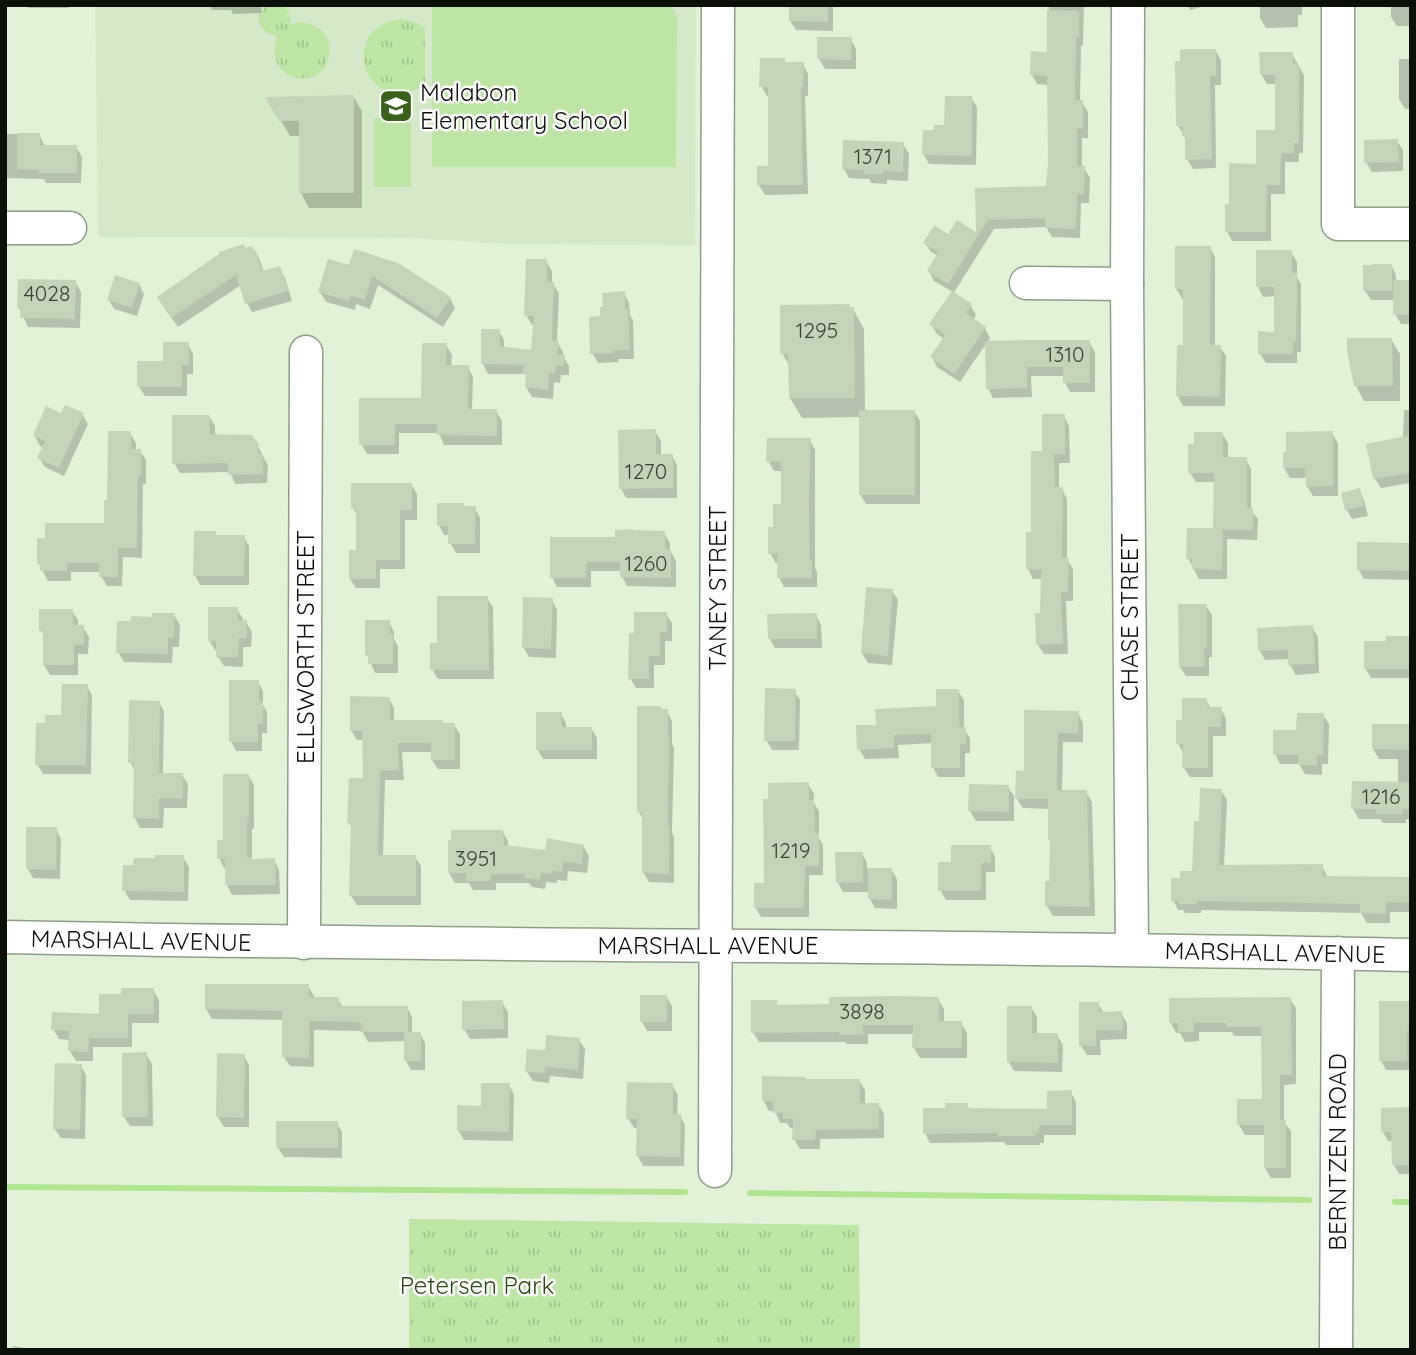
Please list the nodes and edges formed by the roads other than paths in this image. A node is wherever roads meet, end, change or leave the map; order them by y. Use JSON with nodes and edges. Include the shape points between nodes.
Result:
{"nodes":[{"id":1,"x":718,"y":5,"type":"edge"},
{"id":2,"x":1128,"y":5,"type":"edge"},
{"id":3,"x":1338,"y":5,"type":"edge"},
{"id":4,"x":1411,"y":224,"type":"edge"},
{"id":5,"x":5,"y":228,"type":"edge"},
{"id":6,"x":70,"y":228,"type":"dead end"},
{"id":7,"x":1026,"y":283,"type":"dead end"},
{"id":8,"x":1127,"y":284,"type":"junction"},
{"id":9,"x":306,"y":352,"type":"dead end"},
{"id":10,"x":5,"y":937,"type":"edge"},
{"id":11,"x":303,"y":943,"type":"junction"},
{"id":12,"x":715,"y":945,"type":"junction"},
{"id":13,"x":1132,"y":950,"type":"junction"},
{"id":14,"x":1338,"y":953,"type":"junction"},
{"id":15,"x":1411,"y":955,"type":"edge"},
{"id":16,"x":715,"y":1171,"type":"dead end"},
{"id":17,"x":1336,"y":1350,"type":"edge"}],
"edges":[{"from":1,"to":12,"type":"street","name":"TANEY STREET"},
{"from":2,"to":8,"type":"street","name":"CHASE STREET"},
{"from":3,"to":4,"type":"street","via":[[1338,224]]},
{"from":5,"to":6,"type":"street"},
{"from":7,"to":8,"type":"street"},
{"from":8,"to":13,"type":"street","name":"CHASE STREET"},
{"from":9,"to":11,"type":"street","name":"ELLSWORTH STREET"},
{"from":10,"to":11,"type":"street","name":"MARSHALL AVENUE"},
{"from":11,"to":12,"type":"street","name":"MARSHALL AVENUE"},
{"from":12,"to":13,"type":"street","name":"MARSHALL AVENUE"},
{"from":12,"to":16,"type":"street","name":"TANEY STREET"},
{"from":13,"to":14,"type":"street","name":"MARSHALL AVENUE"},
{"from":14,"to":15,"type":"street","name":"MARSHALL AVENUE"},
{"from":14,"to":17,"type":"street","name":"BERNTZEN ROAD"}]}
